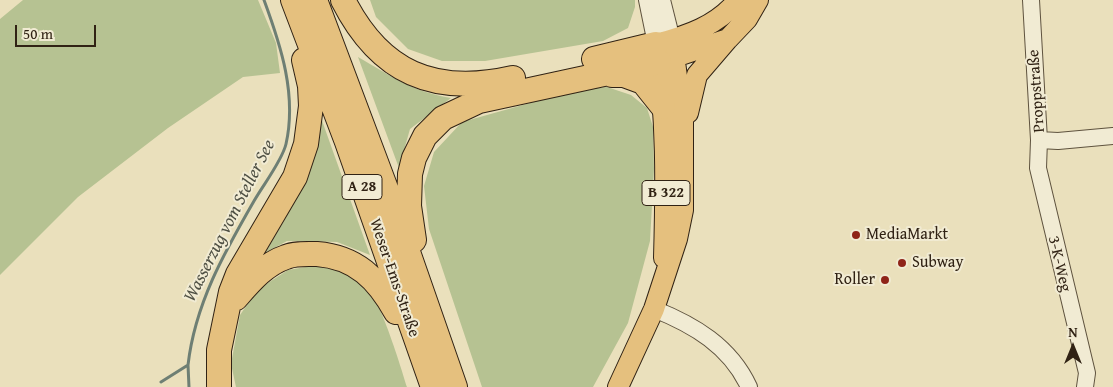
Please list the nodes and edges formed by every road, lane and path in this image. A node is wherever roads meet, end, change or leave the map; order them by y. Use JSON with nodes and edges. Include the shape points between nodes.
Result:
{"nodes":[{"id":1,"x":315,"y":0,"type":"edge"},
{"id":2,"x":343,"y":0,"type":"edge"},
{"id":3,"x":648,"y":0,"type":"edge"},
{"id":4,"x":662,"y":0,"type":"edge"},
{"id":5,"x":738,"y":0,"type":"edge"},
{"id":6,"x":758,"y":0,"type":"edge"},
{"id":7,"x":1031,"y":0,"type":"edge"},
{"id":8,"x":297,"y":9,"type":"edge"},
{"id":9,"x":728,"y":39,"type":"junction"},
{"id":10,"x":665,"y":51,"type":"junction"},
{"id":11,"x":606,"y":73,"type":"junction"},
{"id":12,"x":663,"y":107,"type":"junction"},
{"id":13,"x":683,"y":121,"type":"junction"},
{"id":14,"x":1113,"y":136,"type":"edge"},
{"id":15,"x":1039,"y":140,"type":"junction"},
{"id":16,"x":663,"y":280,"type":"junction"},
{"id":17,"x":419,"y":286,"type":"junction"},
{"id":18,"x":230,"y":305,"type":"junction"},
{"id":19,"x":654,"y":309,"type":"junction"},
{"id":20,"x":422,"y":356,"type":"junction"},
{"id":21,"x":220,"y":387,"type":"edge"},
{"id":22,"x":433,"y":387,"type":"edge"},
{"id":23,"x":455,"y":387,"type":"edge"},
{"id":24,"x":618,"y":387,"type":"edge"},
{"id":25,"x":749,"y":387,"type":"edge"},
{"id":26,"x":1085,"y":387,"type":"edge"}],
"edges":[{"from":1,"to":17,"type":"highway","name":"Weser-Ems-Straße","number":"A 28"},
{"from":2,"to":10,"type":"highway","via":[[356,25],[394,64],[429,80],[453,84],[487,83]]},
{"from":3,"to":10,"type":"street"},
{"from":4,"to":10,"type":"street"},
{"from":5,"to":10,"type":"main road","via":[[702,29]]},
{"from":6,"to":9,"type":"main road"},
{"from":7,"to":15,"type":"street","name":"Proppstraße"},
{"from":8,"to":18,"type":"highway","via":[[310,86],[306,144],[295,177],[238,274]]},
{"from":8,"to":20,"type":"highway","name":"Weser-Ems-Straße","number":"A 28"},
{"from":9,"to":10,"type":"main road"},
{"from":9,"to":13,"type":"main road","via":[[697,75],[691,108]]},
{"from":10,"to":11,"type":"highway"},
{"from":10,"to":12,"type":"main road","number":"B 322"},
{"from":10,"to":13,"type":"main road","number":"B 322"},
{"from":11,"to":12,"type":"highway","via":[[643,82]]},
{"from":11,"to":17,"type":"highway","via":[[480,101],[443,118],[425,136],[414,158],[408,192]]},
{"from":12,"to":16,"type":"main road","number":"B 322","via":[[667,181]]},
{"from":13,"to":16,"type":"main road","number":"B 322","via":[[683,210]]},
{"from":14,"to":15,"type":"street","name":"Proppstraße"},
{"from":15,"to":26,"type":"street","name":"3-K-Weg","via":[[1036,157],[1041,184],[1087,373]]},
{"from":16,"to":19,"type":"main road","number":"B 322"},
{"from":17,"to":23,"type":"highway","name":"Weser-Ems-Straße","number":"A 28"},
{"from":18,"to":20,"type":"highway","via":[[256,275],[286,257],[306,254],[340,257],[366,271],[379,285]]},
{"from":18,"to":21,"type":"highway","via":[[219,350]]},
{"from":19,"to":24,"type":"main road","number":"B 322"},
{"from":19,"to":25,"type":"street","via":[[718,344],[732,358]]},
{"from":20,"to":22,"type":"highway","name":"Weser-Ems-Straße","number":"A 28"}]}
